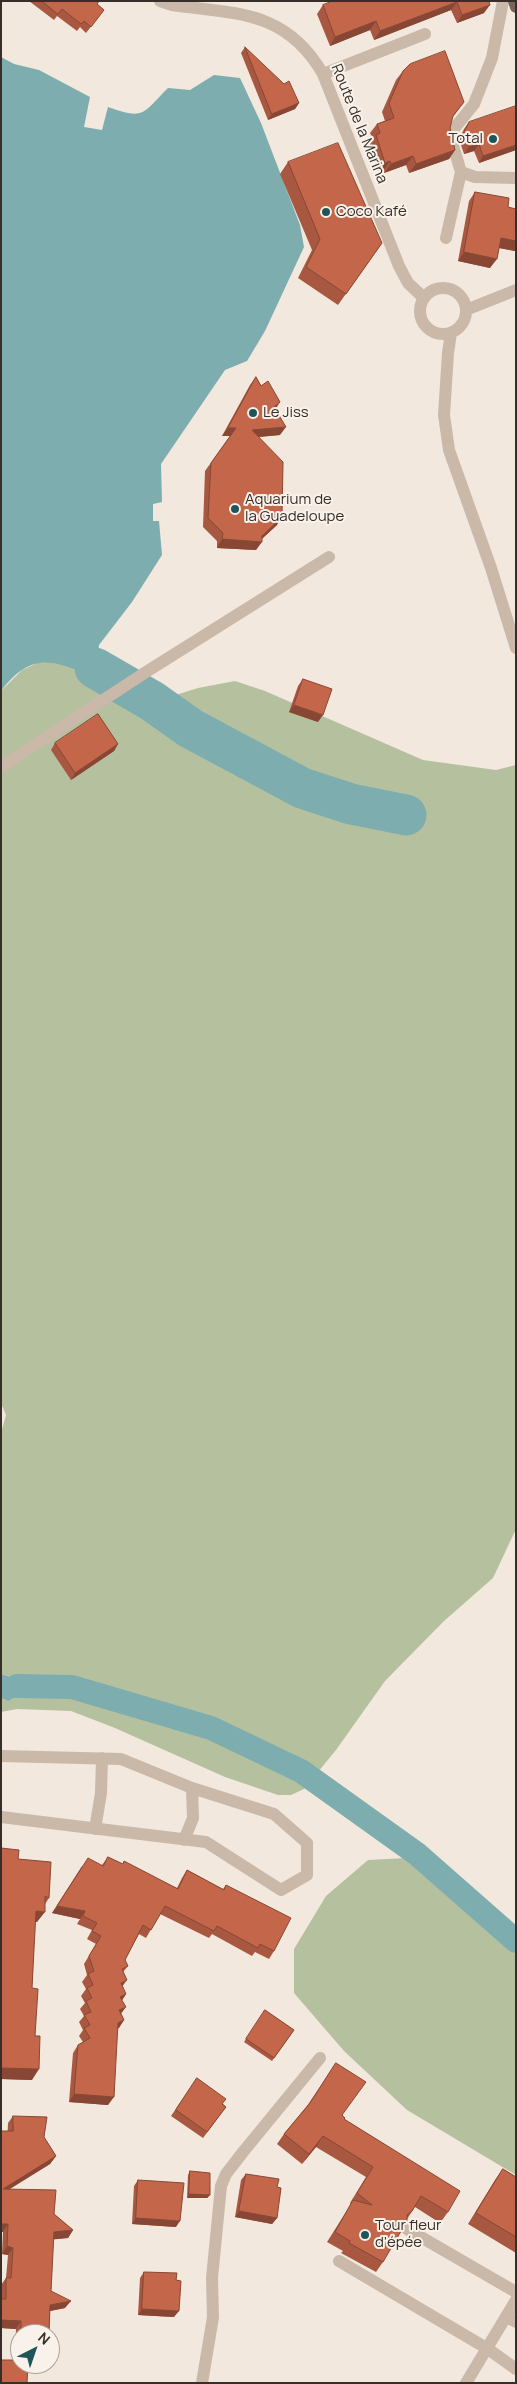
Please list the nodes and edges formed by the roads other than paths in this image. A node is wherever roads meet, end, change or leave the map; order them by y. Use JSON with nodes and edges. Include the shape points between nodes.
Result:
{"nodes":[{"id":1,"x":160,"y":1,"type":"edge"},
{"id":2,"x":503,"y":1,"type":"edge"},
{"id":3,"x":514,"y":1,"type":"edge"},
{"id":4,"x":516,"y":6,"type":"edge"},
{"id":5,"x":425,"y":34,"type":"dead end"},
{"id":6,"x":323,"y":74,"type":"junction"},
{"id":7,"x":461,"y":172,"type":"junction"},
{"id":8,"x":516,"y":178,"type":"edge"},
{"id":9,"x":446,"y":238,"type":"dead end"},
{"id":10,"x":516,"y":290,"type":"edge"},
{"id":11,"x":424,"y":298,"type":"junction"},
{"id":12,"x":466,"y":310,"type":"junction"},
{"id":13,"x":451,"y":333,"type":"junction"},
{"id":14,"x":329,"y":557,"type":"dead end"},
{"id":15,"x":515,"y":645,"type":"edge"},
{"id":16,"x":1,"y":767,"type":"edge"},
{"id":17,"x":1,"y":1756,"type":"edge"},
{"id":18,"x":102,"y":1758,"type":"junction"},
{"id":19,"x":192,"y":1788,"type":"junction"},
{"id":20,"x":1,"y":1818,"type":"edge"},
{"id":21,"x":95,"y":1829,"type":"junction"},
{"id":22,"x":184,"y":1840,"type":"junction"},
{"id":23,"x":320,"y":2058,"type":"dead end"},
{"id":24,"x":406,"y":2229,"type":"edge"},
{"id":25,"x":339,"y":2261,"type":"dead end"},
{"id":26,"x":516,"y":2292,"type":"edge"},
{"id":27,"x":516,"y":2300,"type":"edge"},
{"id":28,"x":511,"y":2320,"type":"edge"},
{"id":29,"x":488,"y":2350,"type":"junction"},
{"id":30,"x":516,"y":2369,"type":"edge"},
{"id":31,"x":202,"y":2383,"type":"edge"},
{"id":32,"x":466,"y":2383,"type":"edge"}],
"edges":[{"from":1,"to":6,"type":"street","name":"Route de la Marina","via":[[172,6],[245,15],[274,23],[311,52]]},
{"from":2,"to":7,"type":"street","via":[[492,58],[474,104],[453,130],[451,139]]},
{"from":3,"to":4,"type":"main road"},
{"from":5,"to":6,"type":"street"},
{"from":6,"to":11,"type":"street","name":"Route de la Marina","via":[[399,266],[408,283]]},
{"from":7,"to":8,"type":"street","via":[[476,177]]},
{"from":7,"to":9,"type":"street"},
{"from":10,"to":12,"type":"street"},
{"from":11,"to":12,"type":"street","via":[[435,290],[449,289],[460,296]]},
{"from":11,"to":13,"type":"street","via":[[421,317],[427,328],[438,334]]},
{"from":12,"to":13,"type":"street","via":[[462,324]]},
{"from":13,"to":15,"type":"street","via":[[444,415],[449,450]]},
{"from":14,"to":16,"type":"street"},
{"from":17,"to":18,"type":"street"},
{"from":18,"to":19,"type":"street","via":[[121,1759]]},
{"from":18,"to":21,"type":"street"},
{"from":19,"to":22,"type":"street","via":[[193,1818]]},
{"from":19,"to":22,"type":"street","via":[[274,1814],[308,1843],[307,1875],[281,1890],[206,1842]]},
{"from":20,"to":21,"type":"street"},
{"from":21,"to":22,"type":"street"},
{"from":23,"to":31,"type":"street","via":[[243,2152],[221,2186],[212,2278],[213,2317]]},
{"from":24,"to":26,"type":"street"},
{"from":25,"to":29,"type":"street"},
{"from":27,"to":28,"type":"street"},
{"from":28,"to":29,"type":"street"},
{"from":29,"to":30,"type":"street"},
{"from":29,"to":32,"type":"street"}]}
